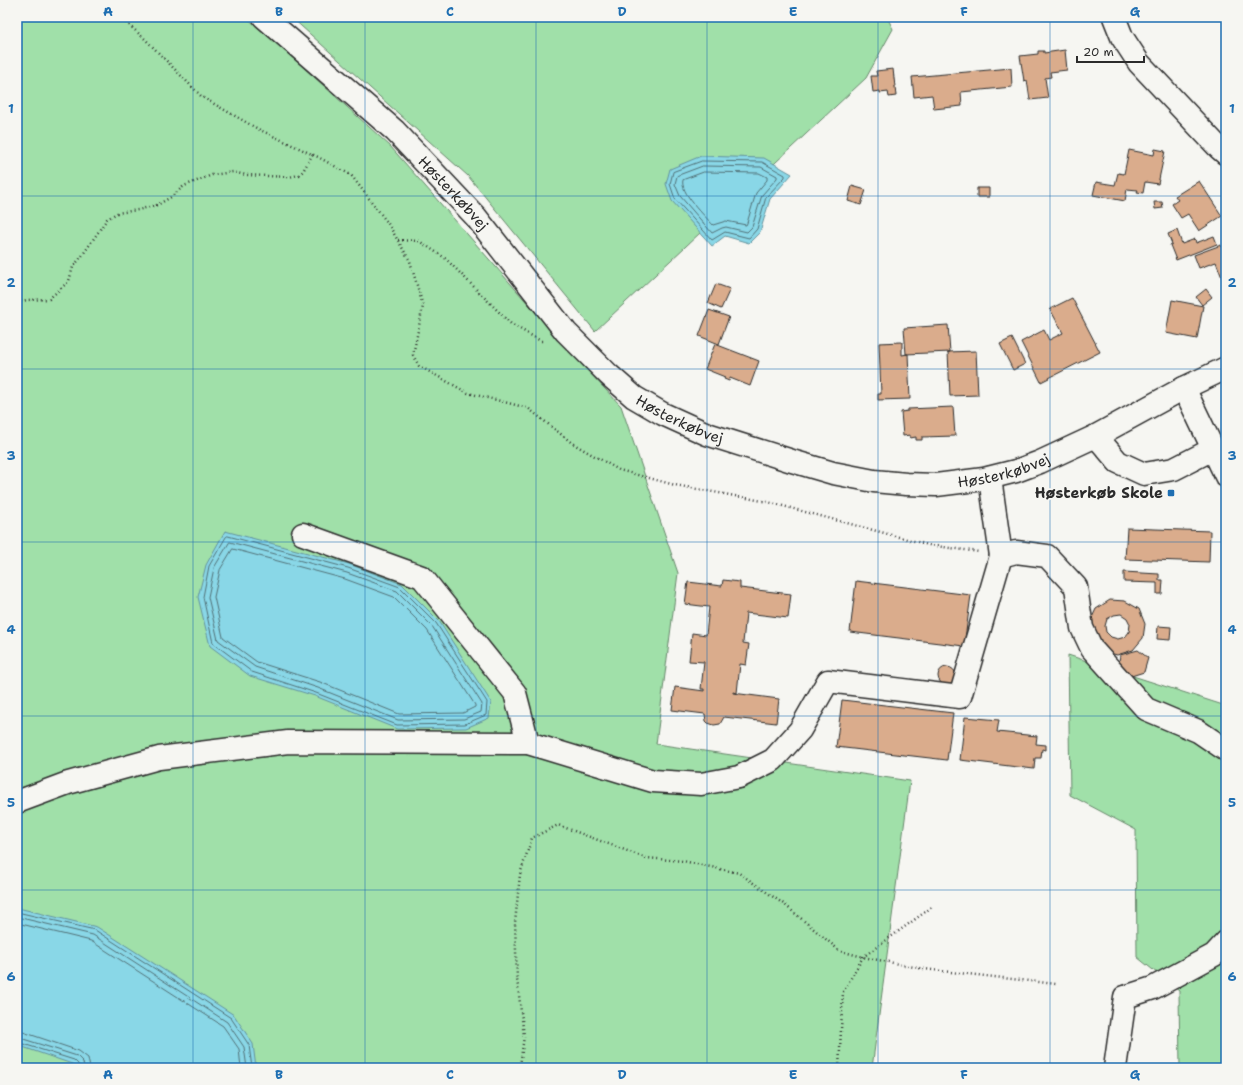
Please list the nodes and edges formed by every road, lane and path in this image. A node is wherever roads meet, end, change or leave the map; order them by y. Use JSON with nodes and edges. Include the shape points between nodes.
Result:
{"nodes":[{"id":1,"x":120,"y":17,"type":"edge"},
{"id":2,"x":264,"y":17,"type":"edge"},
{"id":3,"x":1114,"y":17,"type":"edge"},
{"id":4,"x":313,"y":154,"type":"junction"},
{"id":5,"x":1226,"y":154,"type":"edge"},
{"id":6,"x":398,"y":240,"type":"junction"},
{"id":7,"x":17,"y":302,"type":"edge"},
{"id":8,"x":573,"y":340,"type":"junction"},
{"id":9,"x":1226,"y":368,"type":"edge"},
{"id":10,"x":1184,"y":388,"type":"junction"},
{"id":11,"x":1096,"y":436,"type":"junction"},
{"id":12,"x":1212,"y":449,"type":"junction"},
{"id":13,"x":1226,"y":476,"type":"edge"},
{"id":14,"x":990,"y":478,"type":"junction"},
{"id":15,"x":303,"y":534,"type":"dead end"},
{"id":16,"x":1001,"y":556,"type":"junction"},
{"id":17,"x":528,"y":743,"type":"junction"},
{"id":18,"x":1226,"y":750,"type":"edge"},
{"id":19,"x":17,"y":802,"type":"edge"},
{"id":20,"x":932,"y":907,"type":"dead end"},
{"id":21,"x":1226,"y":942,"type":"edge"},
{"id":22,"x":863,"y":958,"type":"junction"},
{"id":23,"x":1056,"y":984,"type":"dead end"},
{"id":24,"x":518,"y":1068,"type":"edge"},
{"id":25,"x":839,"y":1068,"type":"edge"},
{"id":26,"x":1115,"y":1068,"type":"edge"}],
"edges":[{"from":1,"to":4,"type":"path","via":[[202,97],[258,129]]},
{"from":2,"to":8,"type":"street","name":"Høsterkøbvej","via":[[395,131],[476,217]]},
{"from":3,"to":5,"type":"street","via":[[1122,37],[1139,63]]},
{"from":4,"to":6,"type":"path","via":[[352,175]]},
{"from":4,"to":7,"type":"path","via":[[299,175],[289,177],[233,172],[212,175],[184,186],[157,205],[117,213],[107,219],[73,268],[69,281],[49,299]]},
{"from":6,"to":8,"type":"path","via":[[419,241],[445,258],[511,324],[541,341]]},
{"from":6,"to":16,"type":"path","via":[[410,260],[423,306],[413,355],[419,366],[468,393],[528,408],[572,444],[620,470],[675,486],[768,502],[929,545]]},
{"from":8,"to":14,"type":"street","name":"Høsterkøbvej","via":[[634,397],[663,414],[707,434],[833,473],[874,481],[936,485]]},
{"from":9,"to":10,"type":"street","name":"Høsterkøbvej"},
{"from":10,"to":11,"type":"street","name":"Høsterkøbvej"},
{"from":10,"to":12,"type":"street"},
{"from":11,"to":12,"type":"street","via":[[1118,462],[1144,474],[1174,469]]},
{"from":11,"to":14,"type":"street","name":"Høsterkøbvej","via":[[1040,462]]},
{"from":12,"to":13,"type":"street"},
{"from":14,"to":16,"type":"street"},
{"from":15,"to":17,"type":"street","via":[[422,577],[515,693]]},
{"from":16,"to":17,"type":"street","via":[[960,697],[828,681],[800,730],[773,760],[739,777],[701,784],[653,781]]},
{"from":16,"to":18,"type":"street","via":[[1016,552],[1048,556],[1076,587],[1082,628],[1092,649],[1146,709],[1198,732]]},
{"from":17,"to":19,"type":"street","via":[[288,742],[159,758],[68,783]]},
{"from":20,"to":22,"type":"path"},
{"from":21,"to":26,"type":"street","via":[[1214,955],[1153,988],[1125,997]]},
{"from":22,"to":23,"type":"path","via":[[924,969]]},
{"from":22,"to":24,"type":"path","via":[[840,951],[785,905],[739,873],[683,861],[646,858],[558,825],[532,838],[520,874],[515,923],[517,979],[524,1036]]},
{"from":22,"to":25,"type":"path","via":[[843,992]]}]}
